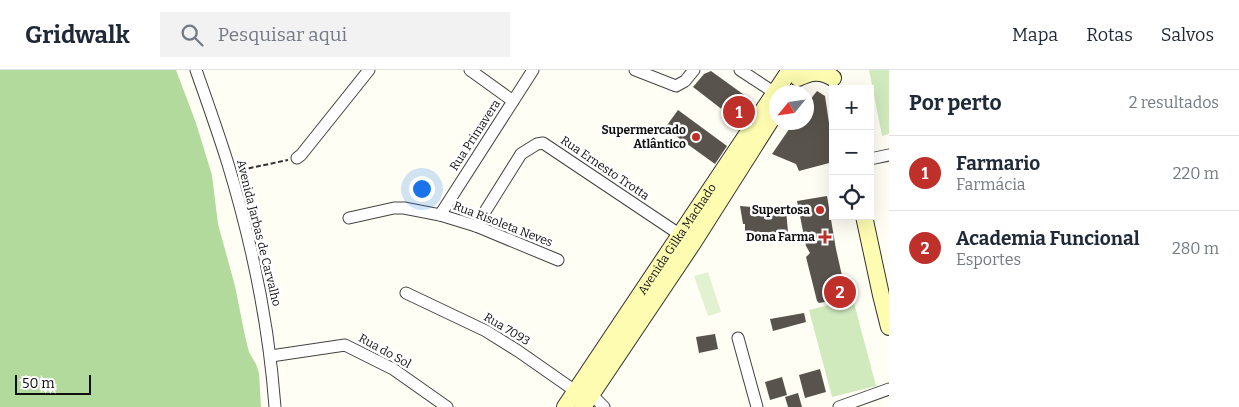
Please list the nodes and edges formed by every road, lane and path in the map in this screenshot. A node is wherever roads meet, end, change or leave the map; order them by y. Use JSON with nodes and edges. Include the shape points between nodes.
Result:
{"nodes":[{"id":1,"x":196,"y":70,"type":"edge"},
{"id":2,"x":369,"y":70,"type":"edge"},
{"id":3,"x":470,"y":70,"type":"edge"},
{"id":4,"x":533,"y":70,"type":"edge"},
{"id":5,"x":635,"y":70,"type":"edge"},
{"id":6,"x":694,"y":70,"type":"edge"},
{"id":7,"x":740,"y":70,"type":"edge"},
{"id":8,"x":797,"y":73,"type":"edge"},
{"id":9,"x":837,"y":79,"type":"edge"},
{"id":10,"x":788,"y":85,"type":"edge"},
{"id":11,"x":769,"y":86,"type":"edge"},
{"id":12,"x":513,"y":101,"type":"junction"},
{"id":13,"x":769,"y":113,"type":"edge"},
{"id":14,"x":769,"y":122,"type":"edge"},
{"id":15,"x":889,"y":155,"type":"edge"},
{"id":16,"x":874,"y":157,"type":"edge"},
{"id":17,"x":297,"y":158,"type":"joint"},
{"id":18,"x":234,"y":185,"type":"junction"},
{"id":19,"x":440,"y":215,"type":"junction"},
{"id":20,"x":349,"y":218,"type":"dead end"},
{"id":21,"x":865,"y":220,"type":"edge"},
{"id":22,"x":476,"y":226,"type":"junction"},
{"id":23,"x":686,"y":239,"type":"junction"},
{"id":24,"x":558,"y":260,"type":"dead end"},
{"id":25,"x":406,"y":293,"type":"dead end"},
{"id":26,"x":889,"y":327,"type":"edge"},
{"id":27,"x":738,"y":338,"type":"dead end"},
{"id":28,"x":271,"y":356,"type":"junction"},
{"id":29,"x":889,"y":390,"type":"edge"},
{"id":30,"x":584,"y":398,"type":"edge"},
{"id":31,"x":275,"y":407,"type":"edge"},
{"id":32,"x":447,"y":407,"type":"edge"},
{"id":33,"x":565,"y":407,"type":"edge"},
{"id":34,"x":604,"y":407,"type":"edge"},
{"id":35,"x":757,"y":407,"type":"edge"},
{"id":36,"x":839,"y":407,"type":"edge"}],
"edges":[{"from":1,"to":18,"type":"street","name":"Avenida Jarbas de Carvalho"},
{"from":2,"to":17,"type":"street"},
{"from":3,"to":12,"type":"street"},
{"from":4,"to":12,"type":"street","name":"Rua Primavera"},
{"from":5,"to":6,"type":"street","via":[[676,86]]},
{"from":7,"to":11,"type":"street"},
{"from":8,"to":9,"type":"street","via":[[820,71]]},
{"from":8,"to":10,"type":"street","name":"Avenida Gilka Machado"},
{"from":12,"to":19,"type":"street","name":"Rua Primavera"},
{"from":13,"to":23,"type":"street","name":"Avenida Gilka Machado"},
{"from":14,"to":23,"type":"street","name":"Avenida Gilka Machado"},
{"from":15,"to":16,"type":"street"},
{"from":17,"to":18,"type":"path","via":[[244,170]]},
{"from":18,"to":28,"type":"street","name":"Avenida Jarbas de Carvalho","via":[[262,301]]},
{"from":19,"to":20,"type":"street","name":"Rua Risoleta Neves","via":[[394,208]]},
{"from":19,"to":22,"type":"street","name":"Rua Risoleta Neves"},
{"from":21,"to":26,"type":"street"},
{"from":22,"to":23,"type":"street","name":"Rua Ernesto Trotta","via":[[521,154],[543,143]]},
{"from":22,"to":24,"type":"street","name":"Rua Risoleta Neves"},
{"from":23,"to":30,"type":"street","name":"Avenida Gilka Machado"},
{"from":25,"to":30,"type":"street","name":"Rua 7093","via":[[486,331]]},
{"from":27,"to":35,"type":"street"},
{"from":28,"to":31,"type":"street","name":"Avenida Jarbas de Carvalho"},
{"from":28,"to":32,"type":"street","name":"Rua do Sol","via":[[345,345],[393,369]]},
{"from":29,"to":36,"type":"street"},
{"from":30,"to":33,"type":"street","name":"Avenida Gilka Machado"},
{"from":30,"to":34,"type":"street","name":"Rua 7093"}]}
